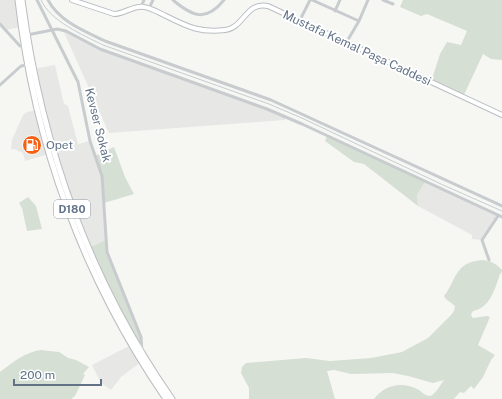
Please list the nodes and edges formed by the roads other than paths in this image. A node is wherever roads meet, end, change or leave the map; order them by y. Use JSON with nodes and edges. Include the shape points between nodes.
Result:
{"nodes":[{"id":1,"x":18,"y":0,"type":"edge"},
{"id":2,"x":22,"y":0,"type":"edge"},
{"id":3,"x":37,"y":0,"type":"edge"},
{"id":4,"x":48,"y":0,"type":"edge"},
{"id":5,"x":72,"y":0,"type":"edge"},
{"id":6,"x":144,"y":0,"type":"edge"},
{"id":7,"x":153,"y":0,"type":"edge"},
{"id":8,"x":173,"y":0,"type":"edge"},
{"id":9,"x":224,"y":0,"type":"edge"},
{"id":10,"x":311,"y":0,"type":"edge"},
{"id":11,"x":340,"y":0,"type":"edge"},
{"id":12,"x":368,"y":0,"type":"edge"},
{"id":13,"x":383,"y":0,"type":"edge"},
{"id":14,"x":261,"y":2,"type":"edge"},
{"id":15,"x":393,"y":4,"type":"dead end"},
{"id":16,"x":141,"y":7,"type":"junction"},
{"id":17,"x":149,"y":8,"type":"junction"},
{"id":18,"x":335,"y":11,"type":"junction"},
{"id":19,"x":300,"y":20,"type":"junction"},
{"id":20,"x":359,"y":22,"type":"junction"},
{"id":21,"x":0,"y":24,"type":"edge"},
{"id":22,"x":52,"y":30,"type":"junction"},
{"id":23,"x":27,"y":35,"type":"junction"},
{"id":24,"x":346,"y":43,"type":"junction"},
{"id":25,"x":24,"y":46,"type":"junction"},
{"id":26,"x":27,"y":65,"type":"junction"},
{"id":27,"x":0,"y":85,"type":"edge"},
{"id":28,"x":502,"y":115,"type":"edge"},
{"id":29,"x":450,"y":182,"type":"junction"},
{"id":30,"x":446,"y":192,"type":"junction"},
{"id":31,"x":502,"y":206,"type":"edge"},
{"id":32,"x":498,"y":216,"type":"junction"},
{"id":33,"x":502,"y":217,"type":"edge"},
{"id":34,"x":489,"y":260,"type":"dead end"},
{"id":35,"x":142,"y":352,"type":"junction"},
{"id":36,"x":166,"y":399,"type":"edge"},
{"id":37,"x":172,"y":399,"type":"edge"}],
"edges":[{"from":1,"to":25,"type":"highway","number":"D180"},
{"from":2,"to":23,"type":"highway","number":"D180"},
{"from":3,"to":22,"type":"street","name":"Kevser Sokak"},
{"from":4,"to":29,"type":"street","via":[[65,19],[85,32],[271,100]]},
{"from":5,"to":16,"type":"street","name":"Mustafa Kemal Paşa Caddesi","via":[[114,14]]},
{"from":6,"to":16,"type":"street"},
{"from":7,"to":17,"type":"street"},
{"from":8,"to":9,"type":"street","via":[[188,11],[202,14],[214,11]]},
{"from":10,"to":18,"type":"street"},
{"from":10,"to":19,"type":"street"},
{"from":11,"to":18,"type":"street"},
{"from":12,"to":20,"type":"street"},
{"from":13,"to":15,"type":"street"},
{"from":14,"to":17,"type":"street","name":"Mustafa Kemal Paşa Caddesi","via":[[234,27],[224,30],[193,29]]},
{"from":14,"to":19,"type":"street","name":"Mustafa Kemal Paşa Caddesi"},
{"from":16,"to":17,"type":"street","name":"Mustafa Kemal Paşa Caddesi"},
{"from":18,"to":20,"type":"street"},
{"from":19,"to":24,"type":"street","name":"Mustafa Kemal Paşa Caddesi"},
{"from":20,"to":24,"type":"street"},
{"from":21,"to":25,"type":"street","via":[[20,46]]},
{"from":22,"to":23,"type":"street"},
{"from":22,"to":30,"type":"street","via":[[66,31],[100,49],[272,111]]},
{"from":22,"to":35,"type":"street","name":"Kevser Sokak","via":[[78,82],[90,141],[102,176],[107,252],[141,337]]},
{"from":23,"to":35,"type":"highway","number":"D180","via":[[42,109],[72,207],[101,277]]},
{"from":24,"to":28,"type":"street","name":"Mustafa Kemal Paşa Caddesi"},
{"from":25,"to":26,"type":"highway","number":"D180"},
{"from":26,"to":27,"type":"street","via":[[22,66]]},
{"from":26,"to":36,"type":"highway","number":"D180","via":[[48,154],[79,241],[119,323]]},
{"from":29,"to":30,"type":"street"},
{"from":29,"to":31,"type":"street"},
{"from":30,"to":32,"type":"street"},
{"from":32,"to":33,"type":"street"},
{"from":32,"to":34,"type":"street","via":[[482,240]]},
{"from":35,"to":37,"type":"highway","number":"D180"}]}
